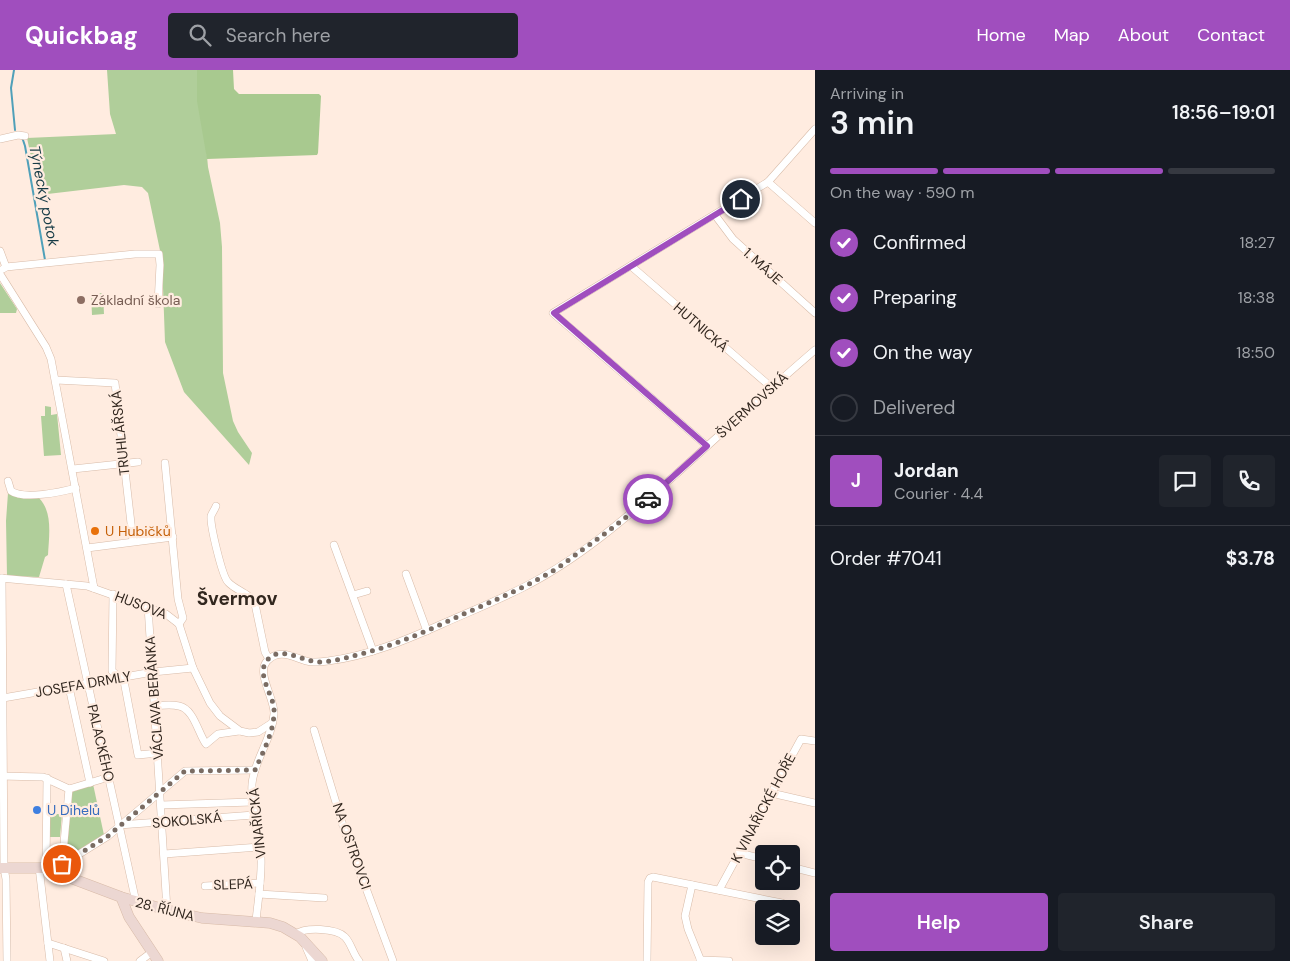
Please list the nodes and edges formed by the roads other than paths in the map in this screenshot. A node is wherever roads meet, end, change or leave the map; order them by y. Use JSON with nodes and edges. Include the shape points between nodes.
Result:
{"nodes":[{"id":1,"x":815,"y":129,"type":"edge"},
{"id":2,"x":25,"y":136,"type":"dead end"},
{"id":3,"x":808,"y":138,"type":"junction"},
{"id":4,"x":0,"y":139,"type":"edge"},
{"id":5,"x":815,"y":144,"type":"edge"},
{"id":6,"x":768,"y":182,"type":"junction"},
{"id":7,"x":715,"y":215,"type":"junction"},
{"id":8,"x":815,"y":223,"type":"edge"},
{"id":9,"x":0,"y":251,"type":"edge"},
{"id":10,"x":631,"y":266,"type":"junction"},
{"id":11,"x":3,"y":268,"type":"edge"},
{"id":12,"x":0,"y":274,"type":"edge"},
{"id":13,"x":158,"y":304,"type":"dead end"},
{"id":14,"x":815,"y":313,"type":"edge"},
{"id":15,"x":815,"y":350,"type":"edge"},
{"id":16,"x":56,"y":380,"type":"junction"},
{"id":17,"x":771,"y":387,"type":"junction"},
{"id":18,"x":707,"y":446,"type":"junction"},
{"id":19,"x":138,"y":462,"type":"dead end"},
{"id":20,"x":123,"y":463,"type":"junction"},
{"id":21,"x":164,"y":463,"type":"dead end"},
{"id":22,"x":73,"y":470,"type":"junction"},
{"id":23,"x":8,"y":481,"type":"dead end"},
{"id":24,"x":76,"y":488,"type":"junction"},
{"id":25,"x":216,"y":506,"type":"dead end"},
{"id":26,"x":173,"y":537,"type":"junction"},
{"id":27,"x":133,"y":541,"type":"junction"},
{"id":28,"x":334,"y":545,"type":"dead end"},
{"id":29,"x":87,"y":548,"type":"junction"},
{"id":30,"x":406,"y":574,"type":"dead end"},
{"id":31,"x":1,"y":578,"type":"edge"},
{"id":32,"x":66,"y":584,"type":"junction"},
{"id":33,"x":94,"y":588,"type":"junction"},
{"id":34,"x":367,"y":591,"type":"dead end"},
{"id":35,"x":113,"y":594,"type":"junction"},
{"id":36,"x":353,"y":595,"type":"junction"},
{"id":37,"x":148,"y":606,"type":"junction"},
{"id":38,"x":179,"y":624,"type":"junction"},
{"id":39,"x":1,"y":631,"type":"edge"},
{"id":40,"x":427,"y":631,"type":"junction"},
{"id":41,"x":373,"y":651,"type":"junction"},
{"id":42,"x":269,"y":659,"type":"junction"},
{"id":43,"x":193,"y":668,"type":"junction"},
{"id":44,"x":152,"y":672,"type":"junction"},
{"id":45,"x":120,"y":678,"type":"junction"},
{"id":46,"x":88,"y":684,"type":"junction"},
{"id":47,"x":69,"y":687,"type":"junction"},
{"id":48,"x":3,"y":698,"type":"junction"},
{"id":49,"x":155,"y":706,"type":"junction"},
{"id":50,"x":272,"y":723,"type":"junction"},
{"id":51,"x":314,"y":730,"type":"dead end"},
{"id":52,"x":240,"y":731,"type":"junction"},
{"id":53,"x":815,"y":740,"type":"edge"},
{"id":54,"x":158,"y":753,"type":"junction"},
{"id":55,"x":255,"y":770,"type":"junction"},
{"id":56,"x":1,"y":776,"type":"edge"},
{"id":57,"x":109,"y":777,"type":"junction"},
{"id":58,"x":47,"y":778,"type":"junction"},
{"id":59,"x":90,"y":783,"type":"junction"},
{"id":60,"x":69,"y":789,"type":"junction"},
{"id":61,"x":160,"y":792,"type":"junction"},
{"id":62,"x":771,"y":793,"type":"junction"},
{"id":63,"x":252,"y":802,"type":"junction"},
{"id":64,"x":815,"y":803,"type":"edge"},
{"id":65,"x":161,"y":806,"type":"junction"},
{"id":66,"x":254,"y":815,"type":"junction"},
{"id":67,"x":162,"y":822,"type":"junction"},
{"id":68,"x":120,"y":825,"type":"junction"},
{"id":69,"x":260,"y":847,"type":"junction"},
{"id":70,"x":739,"y":853,"type":"junction"},
{"id":71,"x":164,"y":854,"type":"junction"},
{"id":72,"x":755,"y":857,"type":"edge"},
{"id":73,"x":62,"y":864,"type":"junction"},
{"id":74,"x":2,"y":868,"type":"edge"},
{"id":75,"x":46,"y":869,"type":"junction"},
{"id":76,"x":800,"y":869,"type":"edge"},
{"id":77,"x":815,"y":873,"type":"edge"},
{"id":78,"x":260,"y":883,"type":"junction"},
{"id":79,"x":692,"y":885,"type":"junction"},
{"id":80,"x":205,"y":886,"type":"dead end"},
{"id":81,"x":719,"y":890,"type":"junction"},
{"id":82,"x":259,"y":894,"type":"junction"},
{"id":83,"x":121,"y":897,"type":"junction"},
{"id":84,"x":324,"y":898,"type":"dead end"},
{"id":85,"x":767,"y":900,"type":"edge"},
{"id":86,"x":136,"y":902,"type":"junction"},
{"id":87,"x":168,"y":910,"type":"junction"},
{"id":88,"x":256,"y":921,"type":"junction"},
{"id":89,"x":296,"y":934,"type":"junction"},
{"id":90,"x":304,"y":942,"type":"junction"},
{"id":91,"x":48,"y":943,"type":"junction"},
{"id":92,"x":64,"y":948,"type":"junction"},
{"id":93,"x":155,"y":957,"type":"edge"},
{"id":94,"x":700,"y":960,"type":"edge"},
{"id":95,"x":7,"y":961,"type":"edge"},
{"id":96,"x":50,"y":961,"type":"edge"},
{"id":97,"x":67,"y":961,"type":"edge"},
{"id":98,"x":104,"y":961,"type":"edge"},
{"id":99,"x":140,"y":961,"type":"edge"},
{"id":100,"x":312,"y":961,"type":"edge"},
{"id":101,"x":322,"y":961,"type":"edge"},
{"id":102,"x":359,"y":961,"type":"edge"},
{"id":103,"x":393,"y":961,"type":"edge"},
{"id":104,"x":647,"y":961,"type":"edge"},
{"id":105,"x":729,"y":961,"type":"edge"}],
"edges":[{"from":1,"to":3,"type":"street"},
{"from":2,"to":4,"type":"street"},
{"from":3,"to":5,"type":"street"},
{"from":3,"to":6,"type":"street"},
{"from":6,"to":7,"type":"street"},
{"from":6,"to":8,"type":"street"},
{"from":7,"to":10,"type":"street"},
{"from":7,"to":14,"type":"street","name":"1. MÁJE","via":[[732,239]]},
{"from":9,"to":11,"type":"street"},
{"from":10,"to":17,"type":"street","name":"HUTNICKÁ"},
{"from":10,"to":18,"type":"street","via":[[554,313]]},
{"from":11,"to":13,"type":"street","via":[[159,254]]},
{"from":12,"to":16,"type":"street","via":[[46,347]]},
{"from":15,"to":17,"type":"street","name":"ŠVERMOVSKÁ"},
{"from":16,"to":20,"type":"street","name":"TRUHLÁŘSKÁ","via":[[115,383]]},
{"from":16,"to":22,"type":"street"},
{"from":17,"to":18,"type":"street","name":"ŠVERMOVSKÁ"},
{"from":18,"to":40,"type":"street","name":"ŠVERMOVSKÁ","via":[[635,511],[554,571]]},
{"from":19,"to":20,"type":"street"},
{"from":20,"to":22,"type":"street"},
{"from":20,"to":27,"type":"street","name":"TRUHLÁŘSKÁ"},
{"from":21,"to":26,"type":"street"},
{"from":22,"to":24,"type":"street"},
{"from":23,"to":24,"type":"street","via":[[11,491],[18,494],[50,494]]},
{"from":24,"to":29,"type":"street"},
{"from":25,"to":42,"type":"street","via":[[211,516],[222,569],[227,582],[252,598]]},
{"from":26,"to":27,"type":"street"},
{"from":26,"to":38,"type":"street","via":[[178,599],[183,618]]},
{"from":27,"to":29,"type":"street"},
{"from":28,"to":36,"type":"street"},
{"from":29,"to":33,"type":"street"},
{"from":30,"to":40,"type":"street"},
{"from":31,"to":32,"type":"street","name":"HUSOVA"},
{"from":31,"to":39,"type":"street"},
{"from":32,"to":33,"type":"street","name":"HUSOVA"},
{"from":32,"to":46,"type":"street","name":"PALACKÉHO"},
{"from":33,"to":35,"type":"street","name":"HUSOVA"},
{"from":34,"to":36,"type":"street"},
{"from":35,"to":37,"type":"street","name":"HUSOVA"},
{"from":35,"to":45,"type":"street","via":[[112,671]]},
{"from":36,"to":41,"type":"street"},
{"from":37,"to":38,"type":"street","name":"HUSOVA"},
{"from":37,"to":44,"type":"street","name":"VÁCLAVA BERÁNKA"},
{"from":38,"to":43,"type":"street","name":"HUSOVA"},
{"from":39,"to":48,"type":"street"},
{"from":40,"to":41,"type":"street"},
{"from":41,"to":42,"type":"street","via":[[326,662],[287,654]]},
{"from":42,"to":50,"type":"street","name":"VINAŘICKÁ","via":[[264,674],[273,704]]},
{"from":43,"to":44,"type":"street","name":"JOSEFA DRMLY"},
{"from":43,"to":52,"type":"street","name":"HUSOVA","via":[[210,703],[224,720]]},
{"from":44,"to":45,"type":"street","name":"JOSEFA DRMLY"},
{"from":44,"to":49,"type":"street","name":"VÁCLAVA BERÁNKA"},
{"from":45,"to":46,"type":"street","name":"JOSEFA DRMLY"},
{"from":45,"to":54,"type":"street","via":[[124,681],[138,755]]},
{"from":46,"to":47,"type":"street","name":"JOSEFA DRMLY"},
{"from":46,"to":57,"type":"street","name":"PALACKÉHO"},
{"from":47,"to":48,"type":"street","name":"JOSEFA DRMLY"},
{"from":47,"to":59,"type":"street"},
{"from":48,"to":56,"type":"street"},
{"from":49,"to":52,"type":"street","via":[[184,707],[192,715],[206,744],[218,734]]},
{"from":49,"to":54,"type":"street","name":"VÁCLAVA BERÁNKA"},
{"from":50,"to":52,"type":"street","via":[[258,732]]},
{"from":50,"to":55,"type":"street","name":"VINAŘICKÁ"},
{"from":51,"to":103,"type":"street","name":"NA OSTROVCI","via":[[344,829]]},
{"from":53,"to":62,"type":"street","name":"K VINAŘICKÉ HOŘE","via":[[800,739]]},
{"from":54,"to":61,"type":"street","name":"VÁCLAVA BERÁNKA"},
{"from":55,"to":61,"type":"street","via":[[185,771]]},
{"from":55,"to":63,"type":"street","name":"VINAŘICKÁ"},
{"from":56,"to":58,"type":"street"},
{"from":56,"to":74,"type":"street"},
{"from":57,"to":59,"type":"street"},
{"from":57,"to":68,"type":"street","name":"PALACKÉHO"},
{"from":58,"to":60,"type":"street"},
{"from":58,"to":75,"type":"street"},
{"from":59,"to":60,"type":"street"},
{"from":60,"to":73,"type":"street"},
{"from":61,"to":65,"type":"street","name":"VÁCLAVA BERÁNKA"},
{"from":61,"to":68,"type":"street"},
{"from":62,"to":64,"type":"street"},
{"from":62,"to":70,"type":"street","name":"K VINAŘICKÉ HOŘE"},
{"from":63,"to":65,"type":"street"},
{"from":63,"to":66,"type":"street","name":"VINAŘICKÁ"},
{"from":65,"to":67,"type":"street","name":"VÁCLAVA BERÁNKA"},
{"from":66,"to":67,"type":"street","name":"SOKOLSKÁ"},
{"from":66,"to":69,"type":"street","name":"VINAŘICKÁ"},
{"from":67,"to":68,"type":"street","name":"SOKOLSKÁ"},
{"from":67,"to":71,"type":"street","name":"VÁCLAVA BERÁNKA"},
{"from":68,"to":73,"type":"street"},
{"from":68,"to":86,"type":"street","name":"PALACKÉHO"},
{"from":69,"to":71,"type":"street"},
{"from":69,"to":78,"type":"street","name":"VINAŘICKÁ"},
{"from":70,"to":72,"type":"street"},
{"from":70,"to":81,"type":"street","name":"K VINAŘICKÉ HOŘE"},
{"from":71,"to":87,"type":"street","name":"VÁCLAVA BERÁNKA"},
{"from":73,"to":75,"type":"street"},
{"from":74,"to":75,"type":"main road","name":"28. ŘÍJNA"},
{"from":74,"to":95,"type":"street","via":[[6,879]]},
{"from":75,"to":83,"type":"main road","name":"28. ŘÍJNA"},
{"from":75,"to":91,"type":"street"},
{"from":76,"to":77,"type":"street"},
{"from":78,"to":80,"type":"street","name":"SLEPÁ"},
{"from":78,"to":82,"type":"street","name":"VINAŘICKÁ"},
{"from":79,"to":81,"type":"street"},
{"from":79,"to":94,"type":"street","via":[[685,916]]},
{"from":79,"to":104,"type":"street","via":[[657,876],[650,878]]},
{"from":81,"to":85,"type":"street"},
{"from":82,"to":84,"type":"street"},
{"from":82,"to":88,"type":"street","name":"VINAŘICKÁ"},
{"from":83,"to":86,"type":"main road","name":"28. ŘÍJNA"},
{"from":83,"to":93,"type":"main road"},
{"from":86,"to":87,"type":"main road","name":"28. ŘÍJNA"},
{"from":87,"to":88,"type":"main road","name":"28. ŘÍJNA","via":[[202,918]]},
{"from":88,"to":89,"type":"main road","name":"28. ŘÍJNA"},
{"from":89,"to":90,"type":"main road","name":"28. ŘÍJNA"},
{"from":89,"to":102,"type":"street","via":[[308,929],[340,934],[346,938]]},
{"from":90,"to":100,"type":"street"},
{"from":90,"to":101,"type":"main road","name":"28. ŘÍJNA"},
{"from":91,"to":92,"type":"street"},
{"from":91,"to":96,"type":"street"},
{"from":92,"to":97,"type":"street"},
{"from":92,"to":98,"type":"street"},
{"from":93,"to":99,"type":"street"},
{"from":94,"to":105,"type":"street"}]}
